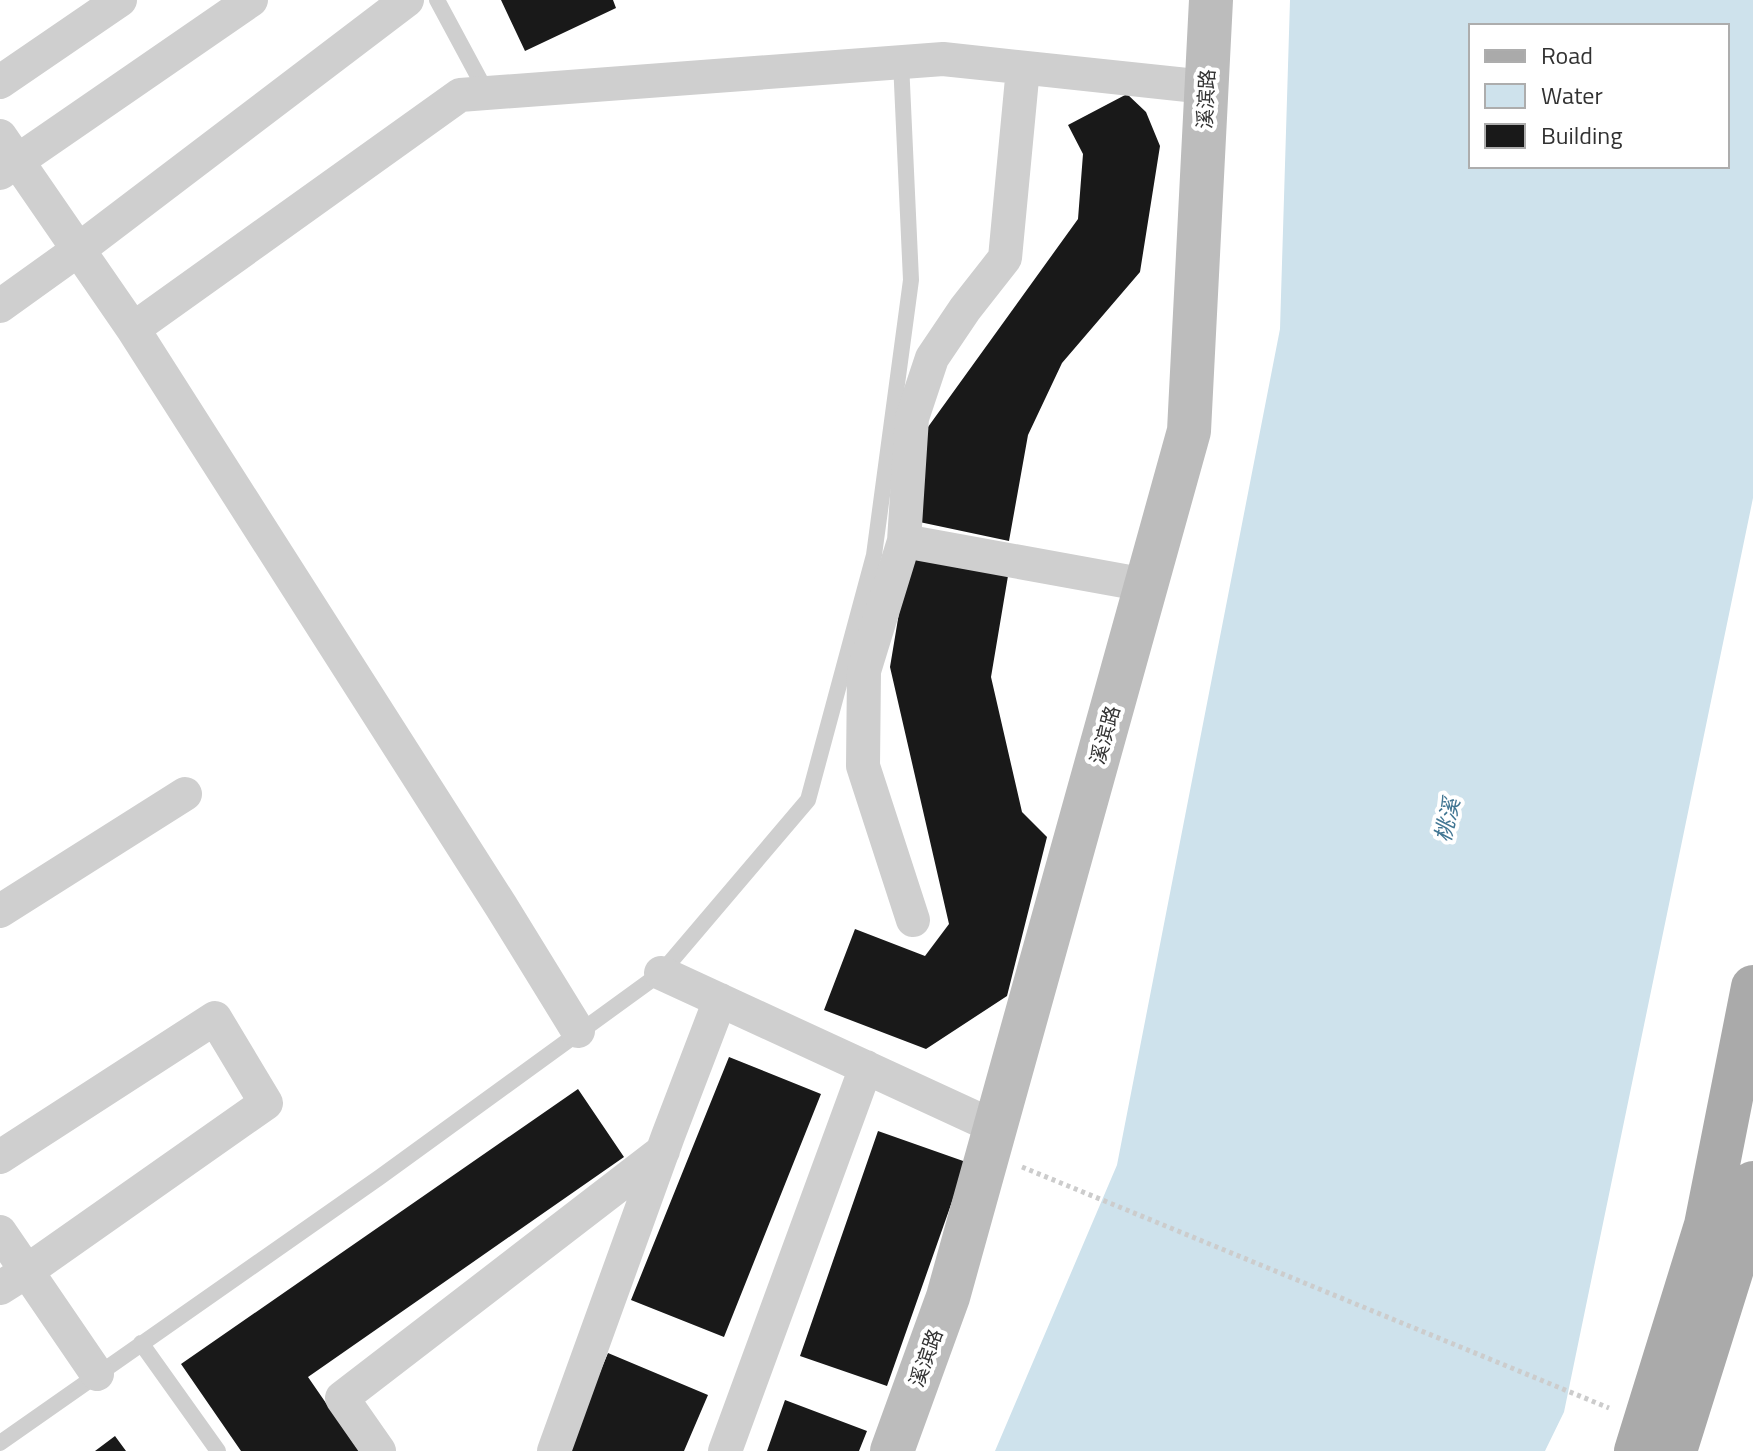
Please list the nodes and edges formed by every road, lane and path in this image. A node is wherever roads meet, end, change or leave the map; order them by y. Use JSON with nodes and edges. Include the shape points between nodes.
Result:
{"nodes":[{"id":1,"x":120,"y":0,"type":"edge"},
{"id":2,"x":251,"y":0,"type":"edge"},
{"id":3,"x":407,"y":0,"type":"edge"},
{"id":4,"x":437,"y":0,"type":"edge"},
{"id":5,"x":1211,"y":0,"type":"edge"},
{"id":6,"x":901,"y":62,"type":"junction"},
{"id":7,"x":1023,"y":68,"type":"junction"},
{"id":8,"x":0,"y":82,"type":"edge"},
{"id":9,"x":1206,"y":87,"type":"junction"},
{"id":10,"x":487,"y":93,"type":"junction"},
{"id":11,"x":6,"y":157,"type":"edge"},
{"id":12,"x":78,"y":250,"type":"junction"},
{"id":13,"x":0,"y":306,"type":"edge"},
{"id":14,"x":133,"y":329,"type":"junction"},
{"id":15,"x":904,"y":541,"type":"junction"},
{"id":16,"x":1146,"y":585,"type":"junction"},
{"id":17,"x":185,"y":794,"type":"dead end"},
{"id":18,"x":0,"y":911,"type":"edge"},
{"id":19,"x":913,"y":920,"type":"dead end"},
{"id":20,"x":661,"y":973,"type":"junction"},
{"id":21,"x":1753,"y":987,"type":"edge"},
{"id":22,"x":720,"y":1000,"type":"junction"},
{"id":23,"x":578,"y":1031,"type":"junction"},
{"id":24,"x":866,"y":1067,"type":"junction"},
{"id":25,"x":992,"y":1140,"type":"junction"},
{"id":26,"x":663,"y":1151,"type":"junction"},
{"id":27,"x":0,"y":1157,"type":"edge"},
{"id":28,"x":1753,"y":1183,"type":"edge"},
{"id":29,"x":0,"y":1232,"type":"edge"},
{"id":30,"x":14,"y":1279,"type":"edge"},
{"id":31,"x":141,"y":1343,"type":"junction"},
{"id":32,"x":97,"y":1374,"type":"junction"},
{"id":33,"x":1652,"y":1442,"type":"edge"},
{"id":34,"x":0,"y":1443,"type":"edge"},
{"id":35,"x":218,"y":1451,"type":"edge"},
{"id":36,"x":379,"y":1451,"type":"edge"},
{"id":37,"x":554,"y":1451,"type":"edge"},
{"id":38,"x":725,"y":1451,"type":"edge"},
{"id":39,"x":892,"y":1451,"type":"edge"}],
"edges":[{"from":1,"to":8,"type":"street"},
{"from":2,"to":11,"type":"street"},
{"from":3,"to":12,"type":"street"},
{"from":4,"to":10,"type":"lane"},
{"from":5,"to":9,"type":"main road","name":"溪滨路"},
{"from":6,"to":7,"type":"street","via":[[943,59]]},
{"from":6,"to":10,"type":"street"},
{"from":6,"to":20,"type":"lane","via":[[911,280],[874,555],[808,800]]},
{"from":7,"to":9,"type":"street"},
{"from":7,"to":15,"type":"street","via":[[1005,258],[932,358],[912,418]]},
{"from":9,"to":16,"type":"main road","name":"溪滨路","via":[[1189,431]]},
{"from":10,"to":14,"type":"street","via":[[460,95]]},
{"from":11,"to":12,"type":"street"},
{"from":12,"to":13,"type":"street"},
{"from":12,"to":14,"type":"street"},
{"from":14,"to":23,"type":"street"},
{"from":15,"to":16,"type":"street"},
{"from":15,"to":19,"type":"street","via":[[864,671],[863,766]]},
{"from":16,"to":25,"type":"main road","name":"溪滨路"},
{"from":17,"to":18,"type":"street"},
{"from":20,"to":22,"type":"street"},
{"from":20,"to":23,"type":"lane"},
{"from":21,"to":33,"type":"main road","via":[[1706,1225]]},
{"from":22,"to":24,"type":"street"},
{"from":22,"to":26,"type":"street"},
{"from":23,"to":31,"type":"lane"},
{"from":24,"to":25,"type":"street"},
{"from":24,"to":38,"type":"street"},
{"from":25,"to":33,"type":"path"},
{"from":25,"to":39,"type":"main road","name":"溪滨路","via":[[948,1297]]},
{"from":26,"to":36,"type":"street","via":[[342,1398]]},
{"from":26,"to":37,"type":"street"},
{"from":27,"to":30,"type":"street","via":[[215,1018],[266,1103]]},
{"from":28,"to":33,"type":"main road","via":[[1743,1234]]},
{"from":29,"to":30,"type":"street"},
{"from":30,"to":32,"type":"street"},
{"from":31,"to":32,"type":"lane"},
{"from":31,"to":35,"type":"lane"},
{"from":32,"to":34,"type":"lane"}]}
